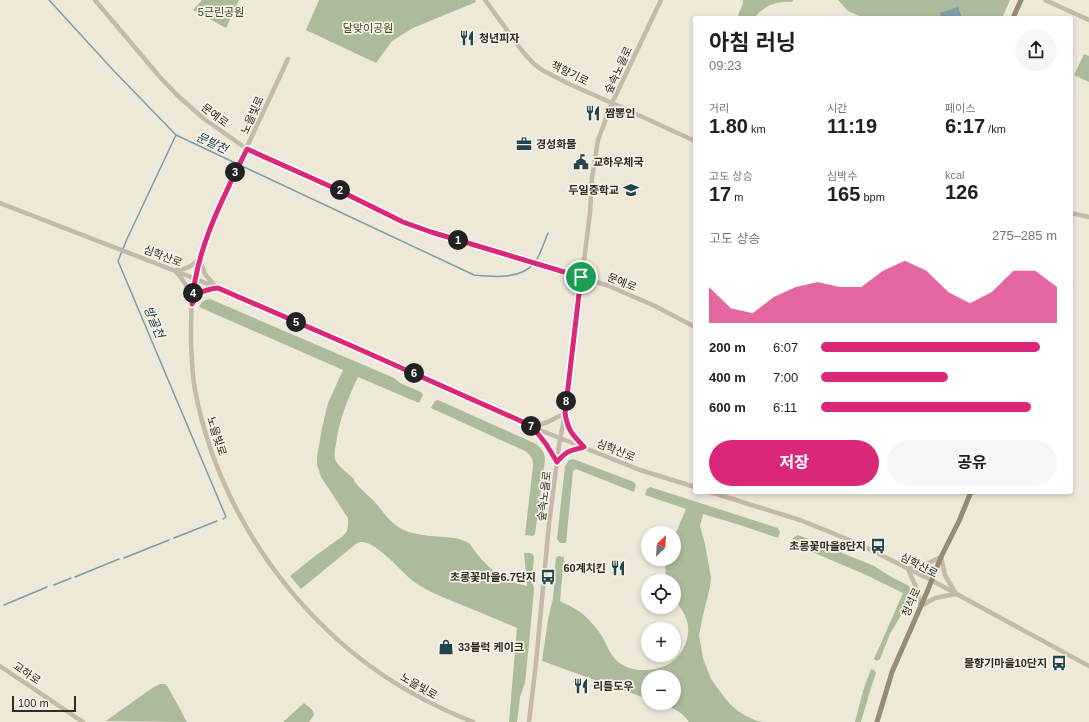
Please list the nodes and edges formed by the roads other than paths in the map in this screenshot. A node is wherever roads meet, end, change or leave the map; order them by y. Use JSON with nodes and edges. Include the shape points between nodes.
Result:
{"nodes":[{"id":1,"x":94,"y":0,"type":"edge"},
{"id":2,"x":485,"y":0,"type":"edge"},
{"id":3,"x":661,"y":0,"type":"edge"},
{"id":4,"x":1021,"y":0,"type":"edge"},
{"id":5,"x":1045,"y":0,"type":"edge"},
{"id":6,"x":1014,"y":16,"type":"edge"},
{"id":7,"x":1089,"y":20,"type":"edge"},
{"id":8,"x":288,"y":59,"type":"dead end"},
{"id":9,"x":612,"y":103,"type":"junction"},
{"id":10,"x":693,"y":140,"type":"edge"},
{"id":11,"x":247,"y":149,"type":"junction"},
{"id":12,"x":0,"y":202,"type":"edge"},
{"id":13,"x":1073,"y":213,"type":"edge"},
{"id":14,"x":1089,"y":216,"type":"edge"},
{"id":15,"x":200,"y":258,"type":"junction"},
{"id":16,"x":174,"y":270,"type":"junction"},
{"id":17,"x":581,"y":277,"type":"junction"},
{"id":18,"x":196,"y":279,"type":"junction"},
{"id":19,"x":218,"y":288,"type":"junction"},
{"id":20,"x":192,"y":304,"type":"junction"},
{"id":21,"x":693,"y":326,"type":"edge"},
{"id":22,"x":565,"y":413,"type":"junction"},
{"id":23,"x":532,"y":426,"type":"junction"},
{"id":24,"x":560,"y":437,"type":"junction"},
{"id":25,"x":584,"y":447,"type":"junction"},
{"id":26,"x":557,"y":462,"type":"junction"},
{"id":27,"x":693,"y":486,"type":"edge"},
{"id":28,"x":716,"y":494,"type":"edge"},
{"id":29,"x":970,"y":494,"type":"edge"},
{"id":30,"x":941,"y":557,"type":"junction"},
{"id":31,"x":908,"y":569,"type":"junction"},
{"id":32,"x":931,"y":580,"type":"junction"},
{"id":33,"x":956,"y":594,"type":"junction"},
{"id":34,"x":921,"y":606,"type":"junction"},
{"id":35,"x":0,"y":666,"type":"edge"},
{"id":36,"x":1089,"y":666,"type":"edge"},
{"id":37,"x":83,"y":722,"type":"edge"},
{"id":38,"x":473,"y":722,"type":"edge"},
{"id":39,"x":529,"y":722,"type":"edge"},
{"id":40,"x":877,"y":722,"type":"edge"}],
"edges":[{"from":1,"to":11,"type":"street","name":"문예로","via":[[177,95],[203,118]]},
{"from":2,"to":9,"type":"street","name":"책향기로","via":[[534,64],[567,83]]},
{"from":3,"to":9,"type":"street","name":"숲속노을로"},
{"from":4,"to":6,"type":"main road"},
{"from":5,"to":7,"type":"street"},
{"from":8,"to":11,"type":"street","name":"노을빛로"},
{"from":9,"to":10,"type":"street","name":"책향기로"},
{"from":9,"to":17,"type":"street","name":"숲속노을로","via":[[598,140]]},
{"from":11,"to":15,"type":"street","name":"노을빛로","via":[[214,217]]},
{"from":11,"to":17,"type":"street","name":"문예로","via":[[403,222]]},
{"from":12,"to":16,"type":"street","name":"심학산로"},
{"from":13,"to":14,"type":"street"},
{"from":15,"to":16,"type":"street","via":[[193,266]]},
{"from":15,"to":18,"type":"street","name":"노을빛로"},
{"from":15,"to":19,"type":"street","via":[[205,274]]},
{"from":16,"to":18,"type":"street","name":"심학산로"},
{"from":16,"to":20,"type":"street","via":[[188,288]]},
{"from":17,"to":21,"type":"street","name":"문예로","via":[[655,306]]},
{"from":17,"to":22,"type":"street","name":"숲속노을로"},
{"from":18,"to":19,"type":"street","name":"심학산로"},
{"from":18,"to":20,"type":"street","name":"노을빛로"},
{"from":19,"to":20,"type":"street","via":[[202,292]]},
{"from":19,"to":23,"type":"street","name":"심학산로"},
{"from":20,"to":38,"type":"street","name":"노을빛로","via":[[193,374],[204,428],[231,498],[270,564],[314,617],[377,671],[425,701]]},
{"from":22,"to":23,"type":"street","via":[[548,422]]},
{"from":22,"to":24,"type":"street","name":"숲속노을로"},
{"from":22,"to":25,"type":"street","via":[[570,431]]},
{"from":23,"to":24,"type":"street","name":"심학산로"},
{"from":23,"to":26,"type":"street"},
{"from":24,"to":25,"type":"street","name":"심학산로"},
{"from":24,"to":26,"type":"street","name":"숲속노을로"},
{"from":25,"to":26,"type":"street","via":[[568,451]]},
{"from":25,"to":27,"type":"street","name":"심학산로","via":[[640,470]]},
{"from":26,"to":39,"type":"street","name":"숲속노을로"},
{"from":28,"to":31,"type":"street","name":"심학산로","via":[[800,520],[857,543]]},
{"from":29,"to":30,"type":"main road","name":"청석로"},
{"from":30,"to":31,"type":"street"},
{"from":30,"to":32,"type":"main road","name":"청석로"},
{"from":30,"to":33,"type":"street","via":[[944,575]]},
{"from":31,"to":32,"type":"street","name":"심학산로"},
{"from":31,"to":34,"type":"street"},
{"from":32,"to":33,"type":"street","name":"심학산로"},
{"from":32,"to":34,"type":"main road","name":"청석로"},
{"from":33,"to":34,"type":"street","via":[[936,598]]},
{"from":33,"to":36,"type":"street","name":"심학산로"},
{"from":34,"to":40,"type":"main road","name":"청석로","via":[[892,672]]},
{"from":35,"to":37,"type":"street","name":"교하로"}]}
